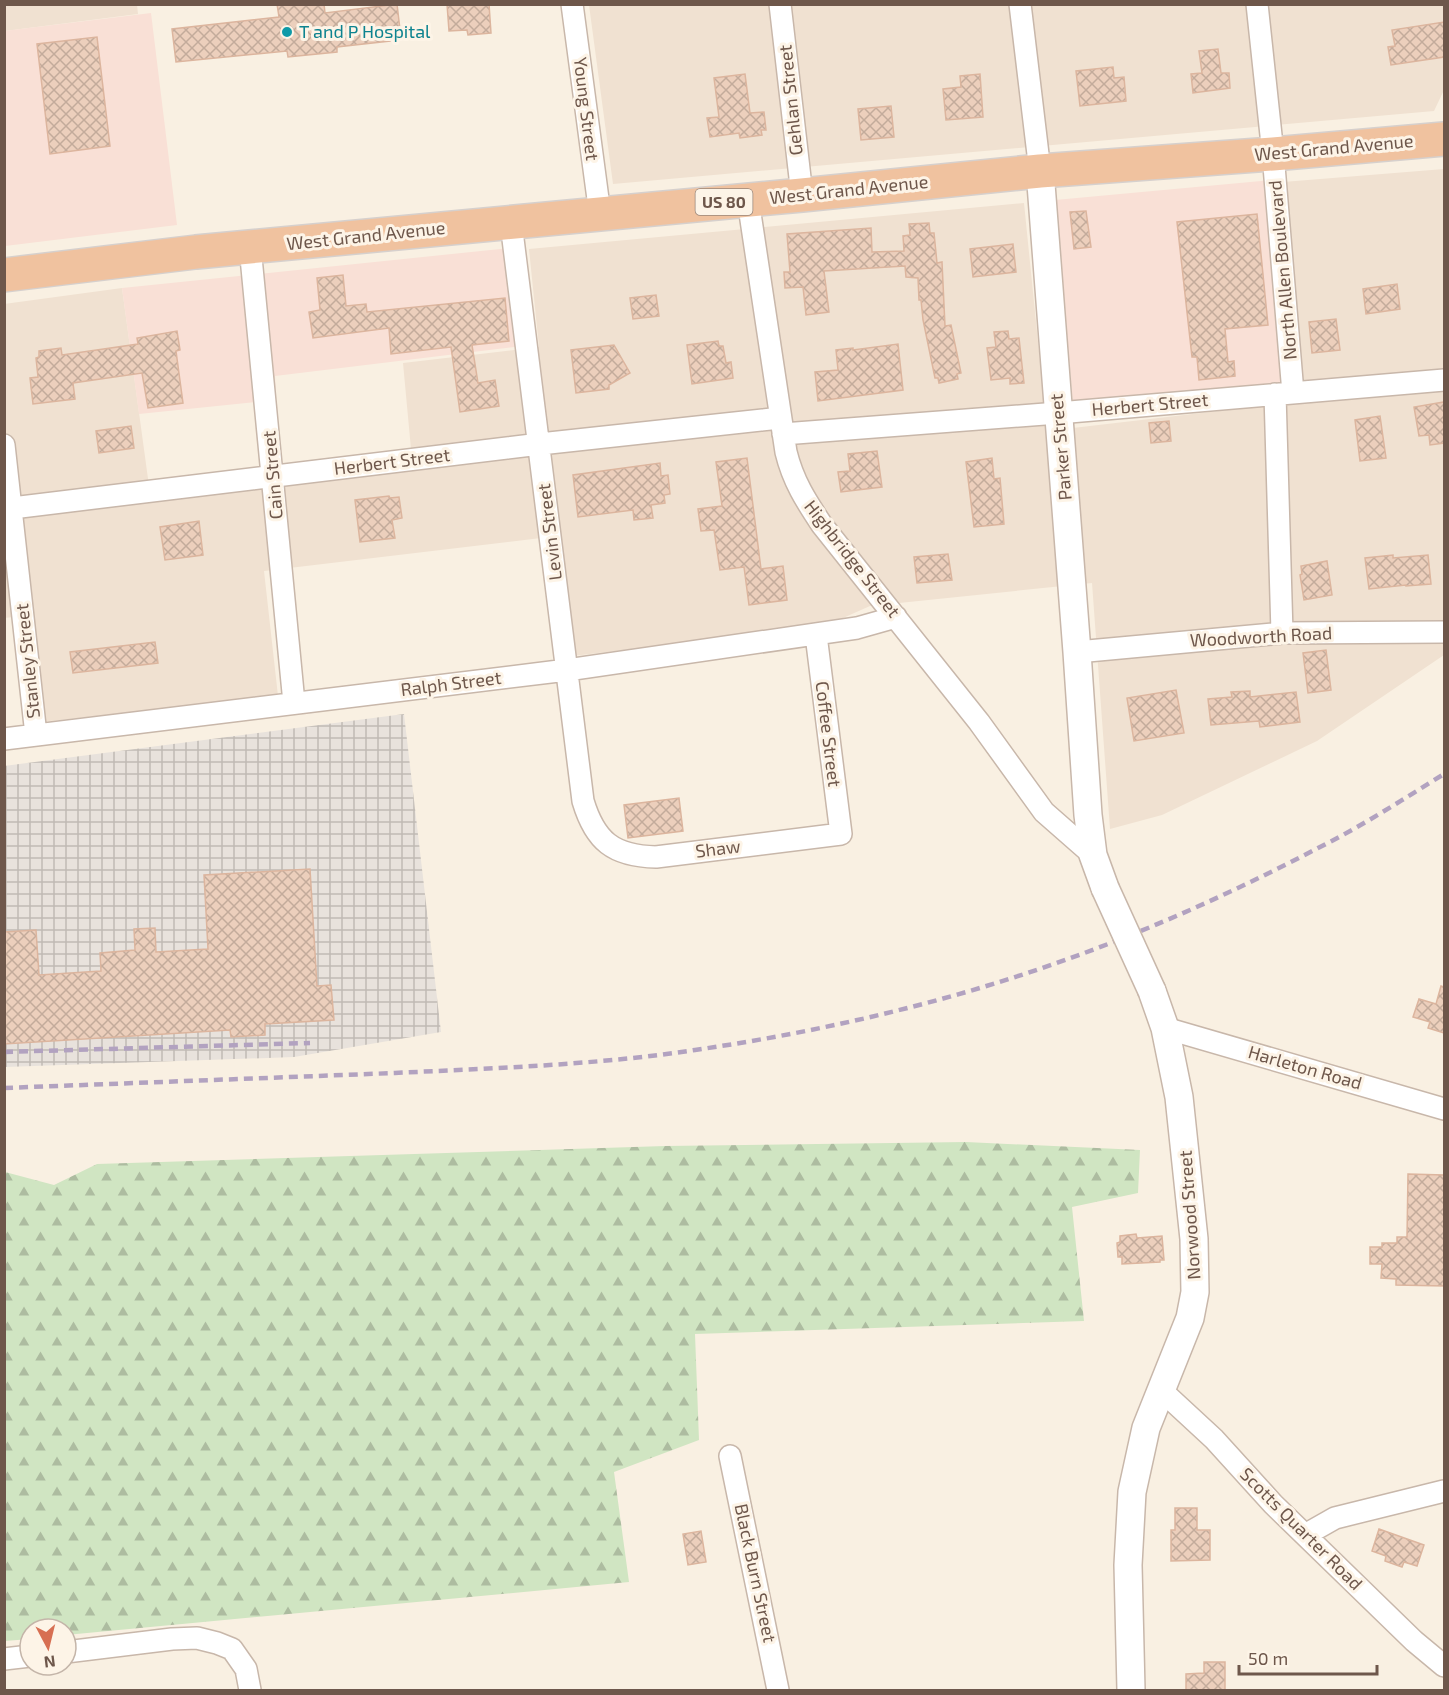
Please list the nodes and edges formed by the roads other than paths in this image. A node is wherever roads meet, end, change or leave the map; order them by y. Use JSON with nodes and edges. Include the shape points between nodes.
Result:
{"nodes":[{"id":1,"x":572,"y":4,"type":"edge"},
{"id":2,"x":780,"y":4,"type":"edge"},
{"id":3,"x":1020,"y":4,"type":"edge"},
{"id":4,"x":1257,"y":4,"type":"edge"},
{"id":5,"x":1444,"y":139,"type":"edge"},
{"id":6,"x":1273,"y":154,"type":"junction"},
{"id":7,"x":1040,"y":171,"type":"junction"},
{"id":8,"x":802,"y":195,"type":"junction"},
{"id":9,"x":748,"y":200,"type":"junction"},
{"id":10,"x":600,"y":214,"type":"junction"},
{"id":11,"x":511,"y":223,"type":"junction"},
{"id":12,"x":250,"y":247,"type":"junction"},
{"id":13,"x":4,"y":275,"type":"edge"},
{"id":14,"x":1444,"y":380,"type":"edge"},
{"id":15,"x":1284,"y":394,"type":"junction"},
{"id":16,"x":1058,"y":413,"type":"junction"},
{"id":17,"x":782,"y":426,"type":"junction"},
{"id":18,"x":540,"y":444,"type":"junction"},
{"id":19,"x":4,"y":445,"type":"edge"},
{"id":20,"x":273,"y":477,"type":"junction"},
{"id":21,"x":8,"y":509,"type":"edge"},
{"id":22,"x":896,"y":617,"type":"junction"},
{"id":23,"x":1444,"y":632,"type":"edge"},
{"id":24,"x":1282,"y":633,"type":"junction"},
{"id":25,"x":816,"y":635,"type":"junction"},
{"id":26,"x":1077,"y":652,"type":"junction"},
{"id":27,"x":567,"y":670,"type":"junction"},
{"id":28,"x":294,"y":703,"type":"junction"},
{"id":29,"x":36,"y":735,"type":"junction"},
{"id":30,"x":4,"y":739,"type":"edge"},
{"id":31,"x":841,"y":834,"type":"joint"},
{"id":32,"x":600,"y":837,"type":"joint"},
{"id":33,"x":1093,"y":855,"type":"junction"},
{"id":34,"x":1105,"y":888,"type":"joint"},
{"id":35,"x":1165,"y":1028,"type":"junction"},
{"id":36,"x":1444,"y":1109,"type":"edge"},
{"id":37,"x":1161,"y":1390,"type":"junction"},
{"id":38,"x":730,"y":1456,"type":"dead end"},
{"id":39,"x":1444,"y":1491,"type":"edge"},
{"id":40,"x":1305,"y":1535,"type":"junction"},
{"id":41,"x":78,"y":1651,"type":"edge"},
{"id":42,"x":1444,"y":1666,"type":"edge"},
{"id":43,"x":250,"y":1690,"type":"edge"},
{"id":44,"x":778,"y":1690,"type":"edge"},
{"id":45,"x":1131,"y":1690,"type":"edge"}],
"edges":[{"from":1,"to":10,"type":"street","name":"Young Street"},
{"from":2,"to":8,"type":"street","name":"Gehlan Street"},
{"from":3,"to":7,"type":"street","name":"Parker Street"},
{"from":4,"to":6,"type":"street","name":"North Allen Boulevard"},
{"from":5,"to":6,"type":"highway","name":"West Grand Avenue","number":"US 80"},
{"from":6,"to":7,"type":"highway","name":"West Grand Avenue","number":"US 80"},
{"from":6,"to":15,"type":"street","name":"North Allen Boulevard"},
{"from":7,"to":8,"type":"highway","name":"West Grand Avenue","number":"US 80"},
{"from":7,"to":16,"type":"street","name":"Parker Street"},
{"from":8,"to":9,"type":"highway","name":"West Grand Avenue","number":"US 80"},
{"from":9,"to":10,"type":"highway","name":"West Grand Avenue","number":"US 80"},
{"from":9,"to":17,"type":"street","name":"Highbridge Street"},
{"from":10,"to":11,"type":"highway","name":"West Grand Avenue","number":"US 80"},
{"from":11,"to":12,"type":"highway","name":"West Grand Avenue","number":"US 80"},
{"from":11,"to":18,"type":"street","name":"Levin Street"},
{"from":12,"to":13,"type":"highway","name":"West Grand Avenue","number":"US 80"},
{"from":12,"to":20,"type":"street","name":"Cain Street"},
{"from":14,"to":15,"type":"street","name":"Herbert Street"},
{"from":15,"to":16,"type":"street","name":"Herbert Street"},
{"from":15,"to":24,"type":"street","name":"North Allen Boulevard"},
{"from":16,"to":17,"type":"street","name":"Herbert Street"},
{"from":16,"to":26,"type":"street","name":"Parker Street"},
{"from":17,"to":18,"type":"street","name":"Herbert Street"},
{"from":17,"to":22,"type":"street","name":"Highbridge Street","via":[[791,472],[810,508]]},
{"from":18,"to":20,"type":"street","name":"Herbert Street"},
{"from":18,"to":27,"type":"street","name":"Levin Street"},
{"from":19,"to":21,"type":"street","name":"Stanley Street"},
{"from":20,"to":21,"type":"street","name":"Herbert Street"},
{"from":20,"to":28,"type":"street","name":"Cain Street"},
{"from":21,"to":29,"type":"street","name":"Stanley Street"},
{"from":22,"to":25,"type":"street","name":"Ralph Street"},
{"from":22,"to":33,"type":"street","name":"Highbridge Street","via":[[1044,812]]},
{"from":23,"to":24,"type":"street","name":"Woodworth Road"},
{"from":24,"to":26,"type":"street","name":"Woodworth Road"},
{"from":25,"to":27,"type":"street","name":"Ralph Street"},
{"from":25,"to":31,"type":"street","name":"Coffee Street"},
{"from":26,"to":33,"type":"street","name":"Parker Street"},
{"from":27,"to":28,"type":"street","name":"Ralph Street"},
{"from":27,"to":32,"type":"street","name":"Levin Street","via":[[583,801]]},
{"from":28,"to":29,"type":"street","name":"Ralph Street"},
{"from":29,"to":30,"type":"street","name":"Ralph Street"},
{"from":31,"to":32,"type":"street","name":"Shaw","via":[[656,857],[635,856]]},
{"from":33,"to":34,"type":"street","name":"Parker Street"},
{"from":34,"to":35,"type":"street","name":"Norwood Street","bridge":true},
{"from":35,"to":36,"type":"street","name":"Harleton Road"},
{"from":35,"to":37,"type":"street","name":"Norwood Street","via":[[1179,1096],[1196,1275],[1190,1318]]},
{"from":37,"to":40,"type":"street","name":"Scotts Quarter Road","via":[[1214,1439]]},
{"from":37,"to":45,"type":"street","name":"Norwood Street","via":[[1146,1428],[1132,1492],[1128,1565]]},
{"from":38,"to":44,"type":"street","name":"Black Burn Street"},
{"from":39,"to":40,"type":"street","via":[[1335,1518]]},
{"from":40,"to":42,"type":"street","name":"Scotts Quarter Road"},
{"from":41,"to":43,"type":"street","via":[[197,1638],[232,1649],[246,1669]]}]}
